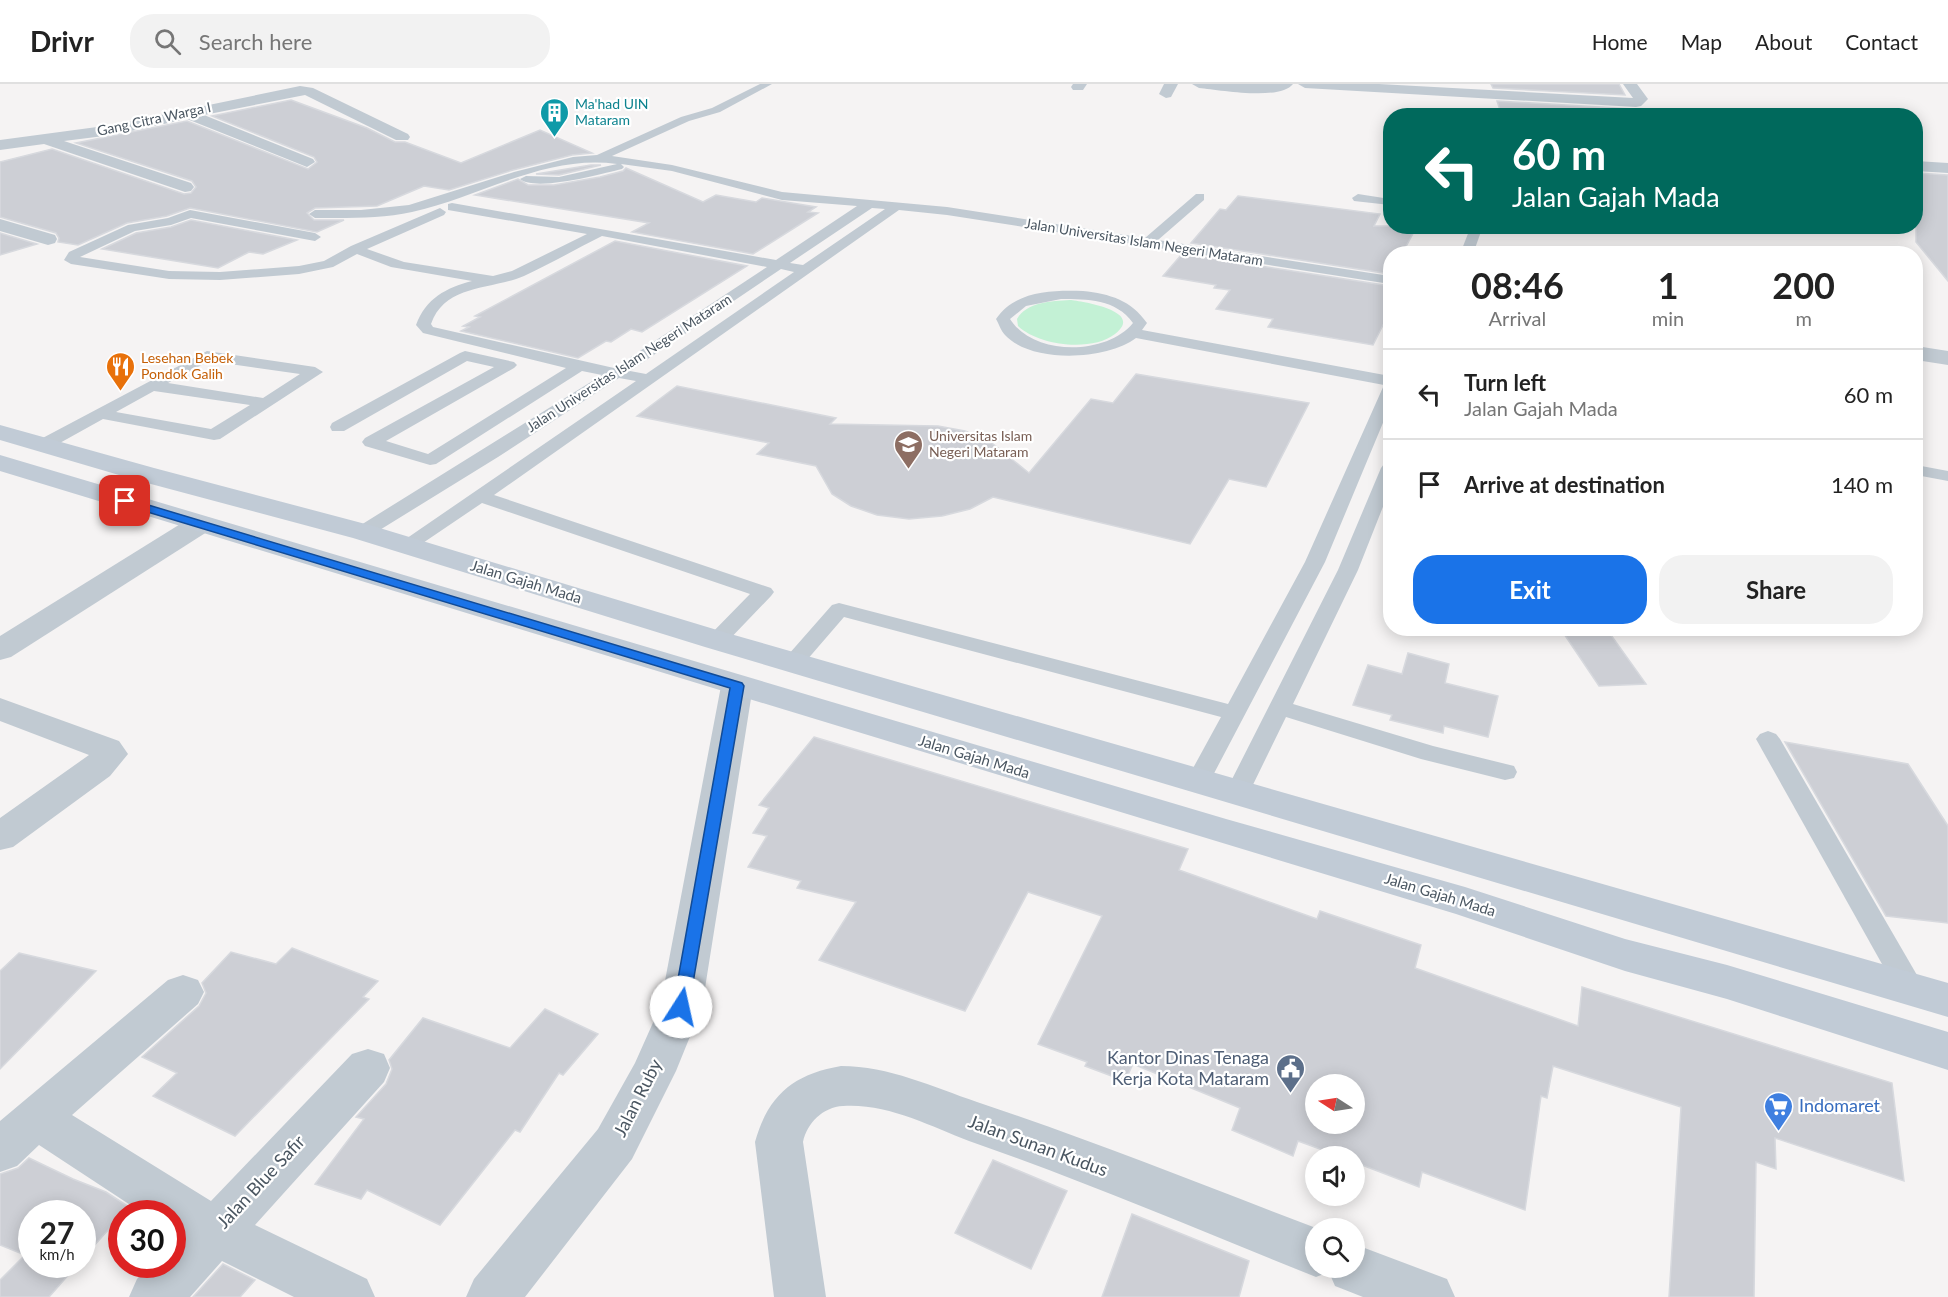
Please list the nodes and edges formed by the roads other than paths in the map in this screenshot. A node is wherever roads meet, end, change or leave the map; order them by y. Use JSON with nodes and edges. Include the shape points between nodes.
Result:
{"nodes":[{"id":1,"x":767,"y":84,"type":"edge"},
{"id":2,"x":1198,"y":84,"type":"edge"},
{"id":3,"x":1286,"y":84,"type":"edge"},
{"id":4,"x":1305,"y":84,"type":"edge"},
{"id":5,"x":1630,"y":84,"type":"edge"},
{"id":6,"x":716,"y":110,"type":"junction"},
{"id":7,"x":186,"y":113,"type":"junction"},
{"id":8,"x":402,"y":137,"type":"dead end"},
{"id":9,"x":44,"y":139,"type":"junction"},
{"id":10,"x":0,"y":145,"type":"edge"},
{"id":11,"x":599,"y":158,"type":"junction"},
{"id":12,"x":616,"y":160,"type":"junction"},
{"id":13,"x":307,"y":162,"type":"dead end"},
{"id":14,"x":636,"y":163,"type":"junction"},
{"id":15,"x":1923,"y":166,"type":"edge"},
{"id":16,"x":1948,"y":168,"type":"edge"},
{"id":17,"x":185,"y":187,"type":"dead end"},
{"id":18,"x":1200,"y":197,"type":"dead end"},
{"id":19,"x":1358,"y":198,"type":"dead end"},
{"id":20,"x":1383,"y":201,"type":"edge"},
{"id":21,"x":869,"y":204,"type":"junction"},
{"id":22,"x":897,"y":206,"type":"junction"},
{"id":23,"x":452,"y":207,"type":"junction"},
{"id":24,"x":315,"y":214,"type":"dead end"},
{"id":25,"x":0,"y":225,"type":"edge"},
{"id":26,"x":600,"y":232,"type":"junction"},
{"id":27,"x":315,"y":237,"type":"dead end"},
{"id":28,"x":48,"y":238,"type":"dead end"},
{"id":29,"x":1147,"y":243,"type":"junction"},
{"id":30,"x":356,"y":249,"type":"junction"},
{"id":31,"x":778,"y":265,"type":"junction"},
{"id":32,"x":807,"y":270,"type":"junction"},
{"id":33,"x":1383,"y":279,"type":"edge"},
{"id":34,"x":494,"y":280,"type":"junction"},
{"id":35,"x":1136,"y":333,"type":"junction"},
{"id":36,"x":1923,"y":354,"type":"edge"},
{"id":37,"x":1948,"y":358,"type":"edge"},
{"id":38,"x":579,"y":366,"type":"junction"},
{"id":39,"x":616,"y":373,"type":"junction"},
{"id":40,"x":649,"y":380,"type":"junction"},
{"id":41,"x":1383,"y":380,"type":"edge"},
{"id":42,"x":153,"y":386,"type":"junction"},
{"id":43,"x":266,"y":403,"type":"junction"},
{"id":44,"x":1383,"y":404,"type":"edge"},
{"id":45,"x":101,"y":414,"type":"junction"},
{"id":46,"x":338,"y":427,"type":"dead end"},
{"id":47,"x":0,"y":432,"type":"edge"},
{"id":48,"x":43,"y":445,"type":"junction"},
{"id":49,"x":0,"y":463,"type":"edge"},
{"id":50,"x":1923,"y":471,"type":"edge"},
{"id":51,"x":145,"y":474,"type":"junction"},
{"id":52,"x":1947,"y":476,"type":"edge"},
{"id":53,"x":1383,"y":485,"type":"edge"},
{"id":54,"x":107,"y":495,"type":"junction"},
{"id":55,"x":480,"y":496,"type":"junction"},
{"id":56,"x":200,"y":524,"type":"junction"},
{"id":57,"x":363,"y":532,"type":"junction"},
{"id":58,"x":406,"y":545,"type":"junction"},
{"id":59,"x":716,"y":640,"type":"junction"},
{"id":60,"x":0,"y":650,"type":"edge"},
{"id":61,"x":792,"y":663,"type":"junction"},
{"id":62,"x":737,"y":686,"type":"junction"},
{"id":63,"x":1279,"y":707,"type":"junction"},
{"id":64,"x":0,"y":709,"type":"edge"},
{"id":65,"x":1234,"y":713,"type":"junction"},
{"id":66,"x":1768,"y":739,"type":"dead end"},
{"id":67,"x":1505,"y":772,"type":"dead end"},
{"id":68,"x":1198,"y":781,"type":"junction"},
{"id":69,"x":1237,"y":794,"type":"junction"},
{"id":70,"x":0,"y":837,"type":"edge"},
{"id":71,"x":1629,"y":907,"type":"junction"},
{"id":72,"x":1625,"y":954,"type":"junction"},
{"id":73,"x":1911,"y":990,"type":"junction"},
{"id":74,"x":183,"y":992,"type":"dead end"},
{"id":75,"x":1948,"y":1000,"type":"edge"},
{"id":76,"x":1948,"y":1051,"type":"edge"},
{"id":77,"x":368,"y":1068,"type":"dead end"},
{"id":78,"x":36,"y":1118,"type":"junction"},
{"id":79,"x":0,"y":1151,"type":"edge"},
{"id":80,"x":214,"y":1231,"type":"junction"},
{"id":81,"x":1305,"y":1249,"type":"edge"},
{"id":82,"x":1365,"y":1273,"type":"edge"},
{"id":83,"x":155,"y":1297,"type":"edge"},
{"id":84,"x":349,"y":1297,"type":"edge"},
{"id":85,"x":492,"y":1297,"type":"edge"},
{"id":86,"x":800,"y":1297,"type":"edge"},
{"id":87,"x":1429,"y":1297,"type":"edge"}],
"edges":[{"from":1,"to":6,"type":"lane"},
{"from":2,"to":3,"type":"street","via":[[1266,88]]},
{"from":4,"to":5,"type":"street","via":[[1636,103],[1641,99]]},
{"from":6,"to":11,"type":"lane"},
{"from":6,"to":12,"type":"lane","via":[[700,122]]},
{"from":7,"to":8,"type":"street","name":"Gang Citra Warga I","via":[[291,91],[308,91]]},
{"from":7,"to":9,"type":"street","name":"Gang Citra Warga I","via":[[112,130]]},
{"from":7,"to":13,"type":"street"},
{"from":9,"to":10,"type":"street","name":"Gang Citra Warga I"},
{"from":9,"to":17,"type":"street"},
{"from":11,"to":12,"type":"lane"},
{"from":11,"to":24,"type":"lane","via":[[573,160],[518,174],[410,209]]},
{"from":12,"to":14,"type":"lane"},
{"from":14,"to":21,"type":"lane","via":[[694,173],[782,196]]},
{"from":14,"to":23,"type":"lane","via":[[559,180],[509,182]]},
{"from":15,"to":16,"type":"street"},
{"from":18,"to":29,"type":"lane"},
{"from":19,"to":20,"type":"lane"},
{"from":21,"to":22,"type":"lane","name":"Jalan Universitas Islam Negeri Mataram"},
{"from":21,"to":31,"type":"lane","name":"Jalan Universitas Islam Negeri Mataram"},
{"from":22,"to":29,"type":"lane","name":"Jalan Universitas Islam Negeri Mataram"},
{"from":22,"to":32,"type":"lane","name":"Jalan Universitas Islam Negeri Mataram"},
{"from":23,"to":26,"type":"lane"},
{"from":23,"to":30,"type":"lane"},
{"from":25,"to":28,"type":"street"},
{"from":26,"to":31,"type":"lane"},
{"from":26,"to":34,"type":"lane","via":[[535,266]]},
{"from":27,"to":30,"type":"lane","via":[[190,214],[132,228],[74,255],[71,260],[169,274],[229,276],[328,264]]},
{"from":29,"to":33,"type":"lane","name":"Jalan Universitas Islam Negeri Mataram"},
{"from":30,"to":34,"type":"lane","via":[[396,264]]},
{"from":31,"to":32,"type":"lane"},
{"from":31,"to":39,"type":"lane","name":"Jalan Universitas Islam Negeri Mataram"},
{"from":32,"to":40,"type":"lane","name":"Jalan Universitas Islam Negeri Mataram"},
{"from":34,"to":38,"type":"lane","via":[[457,289],[440,300],[423,324],[428,330]]},
{"from":35,"to":35,"type":"lane","via":[[1140,323],[1129,309],[1084,295],[1039,297],[1008,310],[1003,319],[1005,329],[1016,338],[1051,349],[1093,350],[1119,343]]},
{"from":35,"to":41,"type":"lane"},
{"from":36,"to":37,"type":"street"},
{"from":38,"to":39,"type":"lane"},
{"from":38,"to":46,"type":"lane","via":[[430,460],[371,442],[509,364],[465,356]]},
{"from":39,"to":40,"type":"lane"},
{"from":39,"to":57,"type":"lane","name":"Jalan Universitas Islam Negeri Mataram"},
{"from":40,"to":55,"type":"lane","name":"Jalan Universitas Islam Negeri Mataram"},
{"from":42,"to":43,"type":"lane"},
{"from":42,"to":43,"type":"lane","via":[[207,356],[315,372]]},
{"from":42,"to":45,"type":"lane"},
{"from":43,"to":45,"type":"lane","via":[[214,435]]},
{"from":44,"to":65,"type":"lane","via":[[1315,562]]},
{"from":45,"to":48,"type":"lane"},
{"from":47,"to":48,"type":"main road","name":"Jalan Gajah Mada"},
{"from":48,"to":51,"type":"main road","name":"Jalan Gajah Mada"},
{"from":49,"to":54,"type":"main road","name":"Jalan Gajah Mada"},
{"from":50,"to":52,"type":"lane"},
{"from":51,"to":54,"type":"main road"},
{"from":51,"to":57,"type":"main road","name":"Jalan Gajah Mada"},
{"from":53,"to":63,"type":"lane","via":[[1348,570]]},
{"from":54,"to":56,"type":"main road","name":"Jalan Gajah Mada"},
{"from":55,"to":58,"type":"lane","name":"Jalan Universitas Islam Negeri Mataram"},
{"from":55,"to":59,"type":"lane","via":[[764,591]]},
{"from":56,"to":60,"type":"street"},
{"from":56,"to":62,"type":"main road","name":"Jalan Gajah Mada"},
{"from":57,"to":58,"type":"main road","name":"Jalan Gajah Mada"},
{"from":58,"to":59,"type":"main road","name":"Jalan Gajah Mada"},
{"from":59,"to":61,"type":"main road","name":"Jalan Gajah Mada"},
{"from":61,"to":65,"type":"lane","via":[[839,609]]},
{"from":61,"to":68,"type":"main road","name":"Jalan Gajah Mada"},
{"from":62,"to":72,"type":"main road","name":"Jalan Gajah Mada","via":[[1465,902]]},
{"from":62,"to":85,"type":"street","name":"Jalan Ruby","via":[[681,1007],[654,1071],[615,1144]]},
{"from":63,"to":67,"type":"lane"},
{"from":63,"to":69,"type":"lane"},
{"from":64,"to":70,"type":"street","via":[[107,749],[111,754]]},
{"from":65,"to":68,"type":"lane"},
{"from":66,"to":73,"type":"lane"},
{"from":68,"to":69,"type":"main road","name":"Jalan Gajah Mada"},
{"from":69,"to":71,"type":"main road","name":"Jalan Gajah Mada"},
{"from":71,"to":72,"type":"main road"},
{"from":71,"to":73,"type":"main road","name":"Jalan Gajah Mada"},
{"from":72,"to":76,"type":"main road","name":"Jalan Gajah Mada"},
{"from":73,"to":75,"type":"main road","name":"Jalan Gajah Mada"},
{"from":74,"to":78,"type":"street"},
{"from":77,"to":80,"type":"street","name":"Jalan Blue Safir"},
{"from":78,"to":79,"type":"street"},
{"from":78,"to":80,"type":"street"},
{"from":80,"to":83,"type":"street","name":"Jalan Blue Safir"},
{"from":80,"to":84,"type":"street"},
{"from":81,"to":86,"type":"street","name":"Jalan Sunan Kudus","via":[[1012,1134],[877,1089],[843,1086],[813,1094],[789,1114],[779,1142]]},
{"from":82,"to":87,"type":"street"}]}
